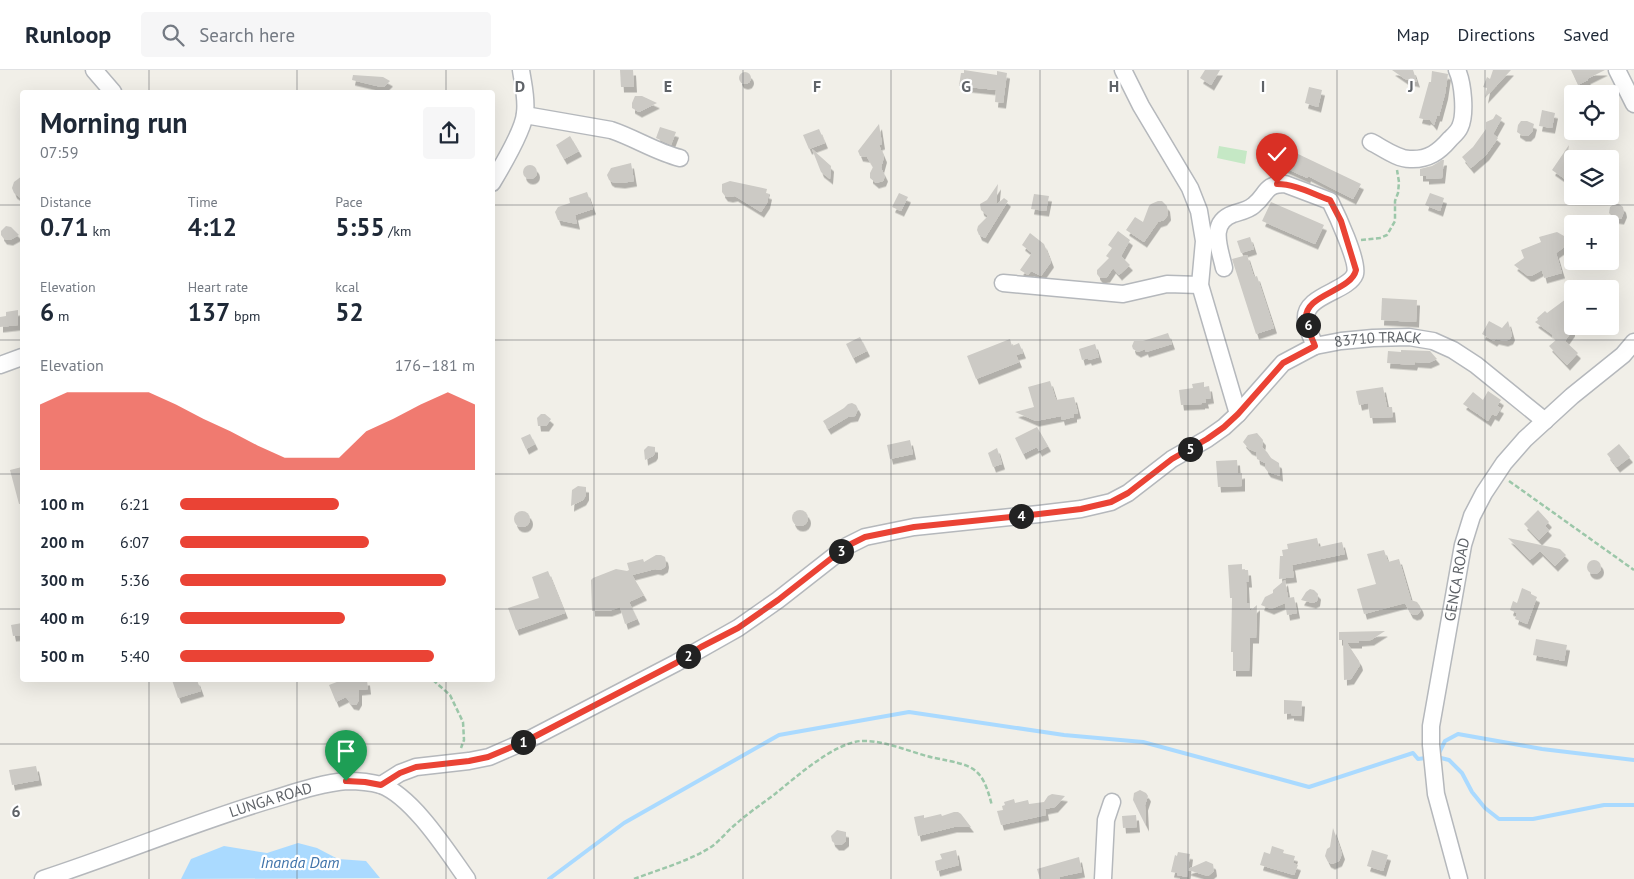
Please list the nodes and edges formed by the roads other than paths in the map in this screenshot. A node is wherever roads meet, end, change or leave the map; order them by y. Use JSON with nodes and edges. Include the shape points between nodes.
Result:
{"nodes":[{"id":1,"x":94,"y":70,"type":"edge"},
{"id":2,"x":521,"y":70,"type":"edge"},
{"id":3,"x":1123,"y":70,"type":"edge"},
{"id":4,"x":1457,"y":70,"type":"edge"},
{"id":5,"x":1618,"y":70,"type":"edge"},
{"id":6,"x":111,"y":90,"type":"edge"},
{"id":7,"x":1634,"y":104,"type":"edge"},
{"id":8,"x":525,"y":115,"type":"junction"},
{"id":9,"x":1372,"y":142,"type":"dead end"},
{"id":10,"x":680,"y":158,"type":"dead end"},
{"id":11,"x":495,"y":177,"type":"edge"},
{"id":12,"x":1224,"y":268,"type":"dead end"},
{"id":13,"x":1003,"y":283,"type":"dead end"},
{"id":14,"x":1200,"y":285,"type":"junction"},
{"id":15,"x":1634,"y":342,"type":"edge"},
{"id":16,"x":1315,"y":346,"type":"junction"},
{"id":17,"x":20,"y":358,"type":"edge"},
{"id":18,"x":0,"y":365,"type":"edge"},
{"id":19,"x":1238,"y":414,"type":"junction"},
{"id":20,"x":1545,"y":421,"type":"junction"},
{"id":21,"x":381,"y":785,"type":"junction"},
{"id":22,"x":1112,"y":802,"type":"dead end"},
{"id":23,"x":43,"y":879,"type":"edge"},
{"id":24,"x":467,"y":879,"type":"edge"},
{"id":25,"x":1103,"y":879,"type":"edge"},
{"id":26,"x":1459,"y":879,"type":"edge"}],
"edges":[{"from":1,"to":6,"type":"street"},
{"from":2,"to":8,"type":"street"},
{"from":3,"to":14,"type":"street","via":[[1190,188],[1199,211],[1204,241]]},
{"from":4,"to":9,"type":"street","via":[[1462,116],[1459,128],[1438,152],[1430,157],[1409,160]]},
{"from":5,"to":7,"type":"street"},
{"from":8,"to":10,"type":"street","via":[[611,130]]},
{"from":8,"to":11,"type":"street"},
{"from":12,"to":16,"type":"street","via":[[1217,234],[1221,221],[1254,205],[1271,186],[1285,184],[1330,200],[1341,221],[1356,270],[1352,279],[1315,302],[1307,314]]},
{"from":13,"to":14,"type":"street","via":[[1124,294],[1167,284]]},
{"from":14,"to":19,"type":"street"},
{"from":15,"to":20,"type":"street","name":"GENCA ROAD"},
{"from":16,"to":19,"type":"street","name":"83710 TRACK","via":[[1283,363]]},
{"from":16,"to":20,"type":"street","name":"83710 TRACK","via":[[1372,338],[1409,337],[1433,341],[1476,365]]},
{"from":17,"to":18,"type":"street"},
{"from":19,"to":21,"type":"street","name":"83710 TRACK","via":[[1207,439],[1111,502],[1081,509],[922,526],[865,537],[847,546],[738,628],[521,743],[488,757],[416,767]]},
{"from":20,"to":26,"type":"street","name":"GENCA ROAD","via":[[1525,439],[1498,473],[1472,516],[1463,545],[1431,726],[1436,794]]},
{"from":21,"to":23,"type":"street","name":"LUNGA ROAD","via":[[346,781],[311,788],[208,820]]},
{"from":21,"to":24,"type":"street","name":"LUNGA ROAD","via":[[411,806]]},
{"from":22,"to":25,"type":"street","via":[[1106,820]]}]}
